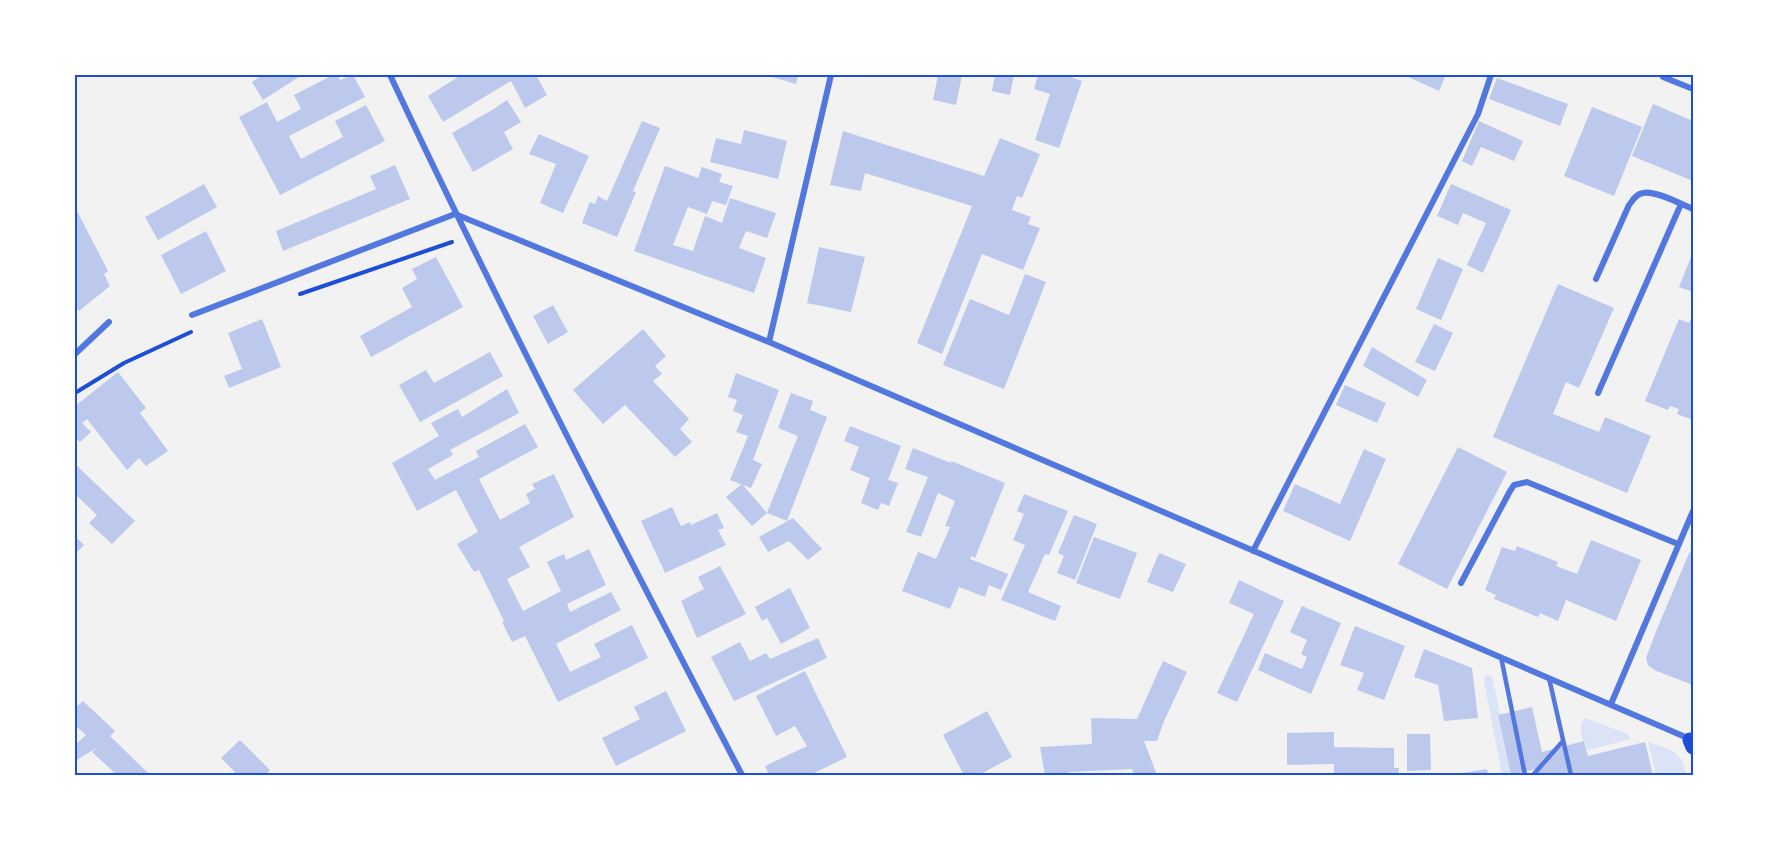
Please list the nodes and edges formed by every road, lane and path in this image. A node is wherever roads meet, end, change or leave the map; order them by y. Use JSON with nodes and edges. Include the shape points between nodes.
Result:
{"nodes":[{"id":1,"x":390,"y":75,"type":"edge"},
{"id":2,"x":831,"y":75,"type":"edge"},
{"id":3,"x":1491,"y":75,"type":"edge"},
{"id":4,"x":1663,"y":77,"type":"dead end"},
{"id":5,"x":1693,"y":89,"type":"edge"},
{"id":6,"x":1681,"y":204,"type":"junction"},
{"id":7,"x":1693,"y":209,"type":"edge"},
{"id":8,"x":455,"y":214,"type":"junction"},
{"id":9,"x":467,"y":236,"type":"junction"},
{"id":10,"x":1596,"y":279,"type":"dead end"},
{"id":11,"x":293,"y":297,"type":"dead end"},
{"id":12,"x":192,"y":315,"type":"dead end"},
{"id":13,"x":109,"y":322,"type":"dead end"},
{"id":14,"x":195,"y":330,"type":"dead end"},
{"id":15,"x":769,"y":342,"type":"junction"},
{"id":16,"x":75,"y":354,"type":"edge"},
{"id":17,"x":75,"y":393,"type":"edge"},
{"id":18,"x":1598,"y":393,"type":"dead end"},
{"id":19,"x":1693,"y":511,"type":"edge"},
{"id":20,"x":1686,"y":528,"type":"junction"},
{"id":21,"x":1693,"y":531,"type":"edge"},
{"id":22,"x":1678,"y":544,"type":"junction"},
{"id":23,"x":1253,"y":551,"type":"junction"},
{"id":24,"x":1461,"y":583,"type":"dead end"},
{"id":25,"x":1501,"y":657,"type":"junction"},
{"id":26,"x":1549,"y":678,"type":"junction"},
{"id":27,"x":1611,"y":704,"type":"junction"},
{"id":28,"x":1563,"y":741,"type":"junction"},
{"id":29,"x":1692,"y":742,"type":"edge"},
{"id":30,"x":742,"y":775,"type":"edge"},
{"id":31,"x":1525,"y":775,"type":"edge"},
{"id":32,"x":1533,"y":775,"type":"edge"},
{"id":33,"x":1571,"y":775,"type":"edge"}],
"edges":[{"from":1,"to":8,"type":"street"},
{"from":2,"to":15,"type":"street"},
{"from":3,"to":23,"type":"street","via":[[1478,114]]},
{"from":4,"to":5,"type":"street"},
{"from":6,"to":7,"type":"street"},
{"from":6,"to":10,"type":"street","via":[[1653,193],[1636,196]]},
{"from":6,"to":18,"type":"street"},
{"from":8,"to":9,"type":"street"},
{"from":8,"to":12,"type":"street"},
{"from":8,"to":15,"type":"street"},
{"from":9,"to":11,"type":"path"},
{"from":9,"to":30,"type":"street"},
{"from":13,"to":16,"type":"street"},
{"from":14,"to":17,"type":"path","via":[[124,363]]},
{"from":15,"to":23,"type":"street"},
{"from":19,"to":20,"type":"street"},
{"from":20,"to":21,"type":"lane"},
{"from":20,"to":22,"type":"street"},
{"from":22,"to":24,"type":"street","via":[[1527,482],[1514,484]]},
{"from":22,"to":27,"type":"street"},
{"from":23,"to":25,"type":"street"},
{"from":25,"to":26,"type":"street"},
{"from":25,"to":31,"type":"lane"},
{"from":26,"to":27,"type":"street"},
{"from":26,"to":28,"type":"lane"},
{"from":27,"to":29,"type":"street"},
{"from":28,"to":32,"type":"lane"},
{"from":28,"to":33,"type":"lane"}]}
